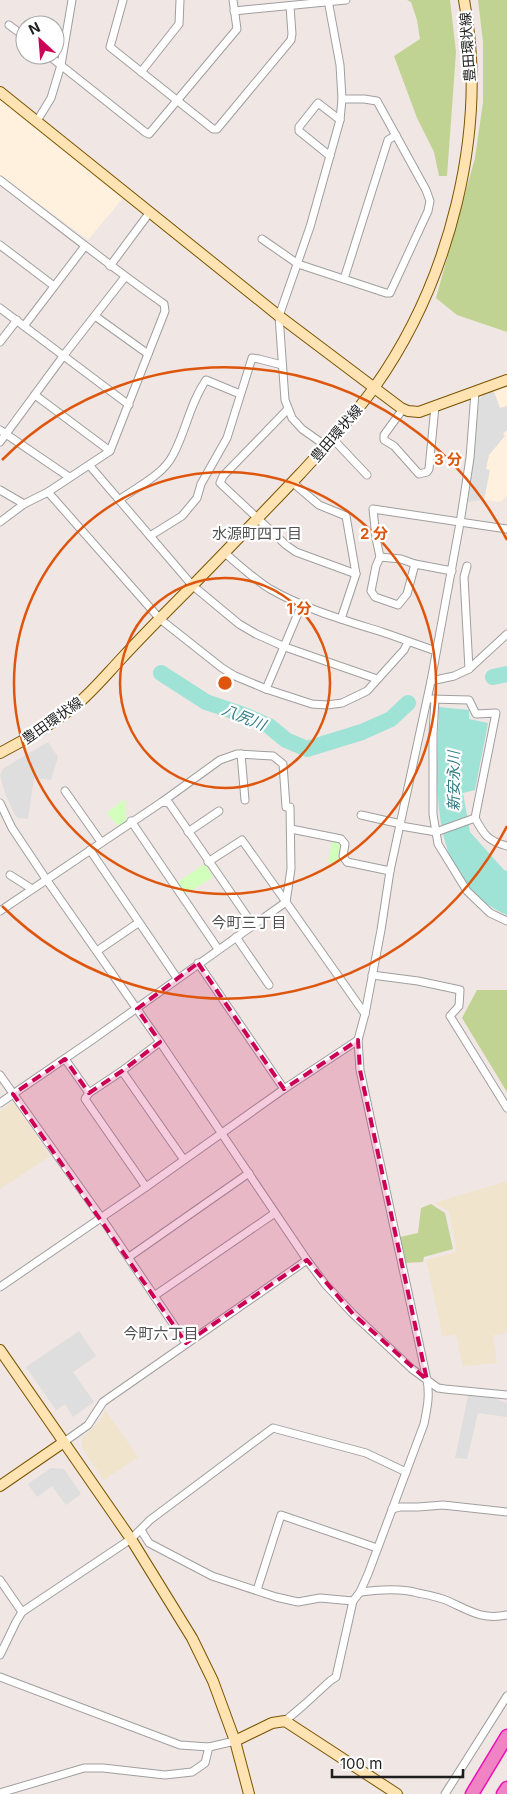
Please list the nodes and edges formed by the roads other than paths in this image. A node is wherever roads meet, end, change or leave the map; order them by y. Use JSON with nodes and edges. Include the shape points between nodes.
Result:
{"nodes":[{"id":1,"x":72,"y":0,"type":"edge"},
{"id":2,"x":122,"y":0,"type":"edge"},
{"id":3,"x":180,"y":0,"type":"edge"},
{"id":4,"x":233,"y":0,"type":"edge"},
{"id":5,"x":346,"y":0,"type":"edge"},
{"id":6,"x":464,"y":0,"type":"edge"},
{"id":7,"x":328,"y":1,"type":"edge"},
{"id":8,"x":290,"y":6,"type":"junction"},
{"id":9,"x":234,"y":11,"type":"junction"},
{"id":10,"x":9,"y":24,"type":"dead end"},
{"id":11,"x":15,"y":29,"type":"edge"},
{"id":12,"x":65,"y":41,"type":"edge"},
{"id":13,"x":61,"y":65,"type":"joint"},
{"id":14,"x":141,"y":72,"type":"junction"},
{"id":15,"x":0,"y":92,"type":"edge"},
{"id":16,"x":342,"y":99,"type":"junction"},
{"id":17,"x":176,"y":100,"type":"junction"},
{"id":18,"x":340,"y":120,"type":"junction"},
{"id":19,"x":36,"y":121,"type":"junction"},
{"id":20,"x":396,"y":135,"type":"junction"},
{"id":21,"x":330,"y":156,"type":"junction"},
{"id":22,"x":0,"y":180,"type":"edge"},
{"id":23,"x":150,"y":212,"type":"junction"},
{"id":24,"x":262,"y":239,"type":"dead end"},
{"id":25,"x":0,"y":245,"type":"edge"},
{"id":26,"x":85,"y":246,"type":"junction"},
{"id":27,"x":298,"y":264,"type":"junction"},
{"id":28,"x":110,"y":266,"type":"junction"},
{"id":29,"x":125,"y":277,"type":"junction"},
{"id":30,"x":344,"y":279,"type":"junction"},
{"id":31,"x":54,"y":286,"type":"junction"},
{"id":32,"x":0,"y":308,"type":"edge"},
{"id":33,"x":95,"y":316,"type":"junction"},
{"id":34,"x":279,"y":316,"type":"junction"},
{"id":35,"x":17,"y":320,"type":"junction"},
{"id":36,"x":24,"y":326,"type":"junction"},
{"id":37,"x":0,"y":342,"type":"edge"},
{"id":38,"x":148,"y":354,"type":"junction"},
{"id":39,"x":64,"y":355,"type":"junction"},
{"id":40,"x":282,"y":365,"type":"junction"},
{"id":41,"x":507,"y":380,"type":"edge"},
{"id":42,"x":374,"y":387,"type":"junction"},
{"id":43,"x":475,"y":392,"type":"junction"},
{"id":44,"x":240,"y":394,"type":"junction"},
{"id":45,"x":35,"y":395,"type":"junction"},
{"id":46,"x":128,"y":405,"type":"junction"},
{"id":47,"x":435,"y":406,"type":"junction"},
{"id":48,"x":288,"y":409,"type":"junction"},
{"id":49,"x":403,"y":409,"type":"junction"},
{"id":50,"x":3,"y":432,"type":"edge"},
{"id":51,"x":0,"y":442,"type":"edge"},
{"id":52,"x":329,"y":442,"type":"junction"},
{"id":53,"x":110,"y":451,"type":"junction"},
{"id":54,"x":90,"y":466,"type":"junction"},
{"id":55,"x":367,"y":475,"type":"dead end"},
{"id":56,"x":69,"y":477,"type":"junction"},
{"id":57,"x":292,"y":482,"type":"junction"},
{"id":58,"x":0,"y":490,"type":"edge"},
{"id":59,"x":48,"y":492,"type":"junction"},
{"id":60,"x":119,"y":500,"type":"junction"},
{"id":61,"x":24,"y":504,"type":"junction"},
{"id":62,"x":258,"y":519,"type":"junction"},
{"id":63,"x":0,"y":522,"type":"edge"},
{"id":64,"x":460,"y":522,"type":"junction"},
{"id":65,"x":507,"y":529,"type":"edge"},
{"id":66,"x":150,"y":536,"type":"junction"},
{"id":67,"x":225,"y":553,"type":"junction"},
{"id":68,"x":380,"y":557,"type":"junction"},
{"id":69,"x":415,"y":564,"type":"junction"},
{"id":70,"x":467,"y":566,"type":"dead end"},
{"id":71,"x":452,"y":571,"type":"junction"},
{"id":72,"x":356,"y":574,"type":"junction"},
{"id":73,"x":192,"y":585,"type":"junction"},
{"id":74,"x":302,"y":604,"type":"junction"},
{"id":75,"x":160,"y":619,"type":"junction"},
{"id":76,"x":341,"y":619,"type":"junction"},
{"id":77,"x":507,"y":634,"type":"edge"},
{"id":78,"x":408,"y":642,"type":"junction"},
{"id":79,"x":285,"y":647,"type":"junction"},
{"id":80,"x":436,"y":651,"type":"junction"},
{"id":81,"x":469,"y":669,"type":"junction"},
{"id":82,"x":377,"y":679,"type":"junction"},
{"id":83,"x":431,"y":681,"type":"junction"},
{"id":84,"x":266,"y":689,"type":"junction"},
{"id":85,"x":435,"y":699,"type":"junction"},
{"id":86,"x":426,"y":700,"type":"junction"},
{"id":87,"x":0,"y":754,"type":"edge"},
{"id":88,"x":241,"y":754,"type":"junction"},
{"id":89,"x":65,"y":791,"type":"dead end"},
{"id":90,"x":245,"y":800,"type":"dead end"},
{"id":91,"x":162,"y":802,"type":"junction"},
{"id":92,"x":0,"y":803,"type":"edge"},
{"id":93,"x":219,"y":812,"type":"dead end"},
{"id":94,"x":361,"y":815,"type":"dead end"},
{"id":95,"x":475,"y":818,"type":"junction"},
{"id":96,"x":131,"y":821,"type":"junction"},
{"id":97,"x":401,"y":825,"type":"junction"},
{"id":98,"x":291,"y":829,"type":"junction"},
{"id":99,"x":188,"y":832,"type":"junction"},
{"id":100,"x":436,"y":832,"type":"junction"},
{"id":101,"x":101,"y":842,"type":"junction"},
{"id":102,"x":507,"y":846,"type":"edge"},
{"id":103,"x":90,"y":850,"type":"junction"},
{"id":104,"x":208,"y":862,"type":"junction"},
{"id":105,"x":390,"y":871,"type":"junction"},
{"id":106,"x":10,"y":875,"type":"dead end"},
{"id":107,"x":46,"y":879,"type":"junction"},
{"id":108,"x":32,"y":889,"type":"junction"},
{"id":109,"x":286,"y":902,"type":"junction"},
{"id":110,"x":0,"y":911,"type":"edge"},
{"id":111,"x":507,"y":921,"type":"edge"},
{"id":112,"x":138,"y":923,"type":"junction"},
{"id":113,"x":253,"y":925,"type":"junction"},
{"id":114,"x":236,"y":937,"type":"junction"},
{"id":115,"x":218,"y":949,"type":"junction"},
{"id":116,"x":97,"y":951,"type":"junction"},
{"id":117,"x":198,"y":963,"type":"junction"},
{"id":118,"x":372,"y":975,"type":"junction"},
{"id":119,"x":177,"y":978,"type":"junction"},
{"id":120,"x":269,"y":985,"type":"dead end"},
{"id":121,"x":137,"y":1009,"type":"junction"},
{"id":122,"x":365,"y":1014,"type":"junction"},
{"id":123,"x":358,"y":1040,"type":"junction"},
{"id":124,"x":160,"y":1042,"type":"junction"},
{"id":125,"x":65,"y":1059,"type":"junction"},
{"id":126,"x":122,"y":1071,"type":"junction"},
{"id":127,"x":0,"y":1075,"type":"edge"},
{"id":128,"x":284,"y":1089,"type":"junction"},
{"id":129,"x":89,"y":1093,"type":"junction"},
{"id":130,"x":13,"y":1094,"type":"junction"},
{"id":131,"x":0,"y":1103,"type":"edge"},
{"id":132,"x":507,"y":1108,"type":"edge"},
{"id":133,"x":222,"y":1133,"type":"junction"},
{"id":134,"x":184,"y":1160,"type":"junction"},
{"id":135,"x":249,"y":1173,"type":"junction"},
{"id":136,"x":146,"y":1187,"type":"junction"},
{"id":137,"x":275,"y":1213,"type":"junction"},
{"id":138,"x":101,"y":1218,"type":"junction"},
{"id":139,"x":129,"y":1257,"type":"junction"},
{"id":140,"x":307,"y":1260,"type":"junction"},
{"id":141,"x":0,"y":1287,"type":"edge"},
{"id":142,"x":154,"y":1296,"type":"junction"},
{"id":143,"x":186,"y":1343,"type":"junction"},
{"id":144,"x":0,"y":1350,"type":"edge"},
{"id":145,"x":427,"y":1380,"type":"junction"},
{"id":146,"x":507,"y":1395,"type":"edge"},
{"id":147,"x":64,"y":1442,"type":"junction"},
{"id":148,"x":406,"y":1472,"type":"junction"},
{"id":149,"x":0,"y":1486,"type":"edge"},
{"id":150,"x":392,"y":1509,"type":"junction"},
{"id":151,"x":507,"y":1512,"type":"edge"},
{"id":152,"x":141,"y":1530,"type":"junction"},
{"id":153,"x":131,"y":1539,"type":"junction"},
{"id":154,"x":377,"y":1548,"type":"junction"},
{"id":155,"x":0,"y":1580,"type":"edge"},
{"id":156,"x":257,"y":1590,"type":"junction"},
{"id":157,"x":360,"y":1592,"type":"junction"},
{"id":158,"x":353,"y":1601,"type":"junction"},
{"id":159,"x":22,"y":1612,"type":"junction"},
{"id":160,"x":507,"y":1615,"type":"edge"},
{"id":161,"x":0,"y":1655,"type":"edge"},
{"id":162,"x":0,"y":1677,"type":"edge"},
{"id":163,"x":507,"y":1696,"type":"edge"},
{"id":164,"x":285,"y":1721,"type":"junction"},
{"id":165,"x":507,"y":1736,"type":"edge"},
{"id":166,"x":235,"y":1740,"type":"junction"},
{"id":167,"x":209,"y":1747,"type":"junction"},
{"id":168,"x":507,"y":1788,"type":"edge"},
{"id":169,"x":0,"y":1793,"type":"edge"},
{"id":170,"x":249,"y":1794,"type":"edge"},
{"id":171,"x":397,"y":1794,"type":"edge"},
{"id":172,"x":445,"y":1794,"type":"edge"},
{"id":173,"x":472,"y":1794,"type":"edge"},
{"id":174,"x":503,"y":1794,"type":"edge"}],
"edges":[{"from":1,"to":12,"type":"street"},
{"from":2,"to":14,"type":"street","via":[[110,47]]},
{"from":3,"to":14,"type":"street","via":[[179,24]]},
{"from":4,"to":9,"type":"street"},
{"from":5,"to":7,"type":"street"},
{"from":6,"to":42,"type":"street","name":"豊田環状線","via":[[470,72],[469,134],[446,244],[411,326]]},
{"from":7,"to":8,"type":"street"},
{"from":7,"to":16,"type":"street","via":[[340,65]]},
{"from":8,"to":9,"type":"street"},
{"from":8,"to":17,"type":"street","via":[[291,40],[216,129]]},
{"from":9,"to":17,"type":"street","via":[[236,29]]},
{"from":10,"to":11,"type":"street"},
{"from":13,"to":17,"type":"street","via":[[149,134]]},
{"from":13,"to":19,"type":"street","via":[[51,98]]},
{"from":14,"to":17,"type":"street"},
{"from":15,"to":19,"type":"street"},
{"from":16,"to":18,"type":"street"},
{"from":16,"to":20,"type":"street","via":[[377,101]]},
{"from":18,"to":21,"type":"street"},
{"from":18,"to":21,"type":"street","via":[[318,103],[299,127],[299,131]]},
{"from":19,"to":23,"type":"street"},
{"from":20,"to":30,"type":"street","via":[[388,140]]},
{"from":20,"to":30,"type":"street","via":[[426,190],[430,201],[428,211],[390,292]]},
{"from":21,"to":27,"type":"street"},
{"from":22,"to":26,"type":"street"},
{"from":23,"to":28,"type":"street"},
{"from":23,"to":34,"type":"street"},
{"from":24,"to":27,"type":"street"},
{"from":25,"to":31,"type":"street"},
{"from":26,"to":28,"type":"street"},
{"from":26,"to":31,"type":"street"},
{"from":27,"to":30,"type":"street"},
{"from":27,"to":34,"type":"street"},
{"from":28,"to":29,"type":"street"},
{"from":29,"to":33,"type":"street"},
{"from":29,"to":38,"type":"street","via":[[164,304],[166,311]]},
{"from":31,"to":36,"type":"street"},
{"from":32,"to":35,"type":"street"},
{"from":33,"to":38,"type":"street"},
{"from":33,"to":39,"type":"street"},
{"from":34,"to":40,"type":"street"},
{"from":34,"to":42,"type":"street"},
{"from":35,"to":36,"type":"street"},
{"from":35,"to":37,"type":"street"},
{"from":36,"to":39,"type":"street"},
{"from":38,"to":46,"type":"street"},
{"from":39,"to":45,"type":"street"},
{"from":39,"to":46,"type":"street"},
{"from":40,"to":44,"type":"street","via":[[252,358]]},
{"from":40,"to":48,"type":"street","via":[[284,400]]},
{"from":41,"to":43,"type":"street"},
{"from":42,"to":49,"type":"street"},
{"from":42,"to":52,"type":"street","name":"豊田環状線"},
{"from":43,"to":47,"type":"street"},
{"from":43,"to":64,"type":"street","via":[[470,458]]},
{"from":44,"to":60,"type":"street","via":[[206,380],[173,456],[165,467]]},
{"from":44,"to":66,"type":"street","via":[[227,438],[200,484],[198,498],[182,516]]},
{"from":45,"to":50,"type":"street"},
{"from":45,"to":53,"type":"street"},
{"from":46,"to":53,"type":"street"},
{"from":47,"to":49,"type":"street","via":[[419,412]]},
{"from":47,"to":49,"type":"street","via":[[429,469],[419,474],[394,446],[384,440],[384,435]]},
{"from":48,"to":52,"type":"street","via":[[302,429]]},
{"from":48,"to":62,"type":"street","via":[[223,476],[220,483]]},
{"from":50,"to":51,"type":"street"},
{"from":50,"to":56,"type":"street"},
{"from":52,"to":55,"type":"street"},
{"from":52,"to":57,"type":"street","name":"豊田環状線"},
{"from":53,"to":54,"type":"street"},
{"from":54,"to":56,"type":"street"},
{"from":54,"to":60,"type":"street"},
{"from":56,"to":59,"type":"street"},
{"from":57,"to":62,"type":"street","name":"豊田環状線"},
{"from":57,"to":72,"type":"street","via":[[319,505],[346,516]]},
{"from":58,"to":61,"type":"street"},
{"from":59,"to":61,"type":"street"},
{"from":59,"to":75,"type":"street"},
{"from":60,"to":66,"type":"street"},
{"from":61,"to":63,"type":"street"},
{"from":62,"to":67,"type":"street","name":"豊田環状線"},
{"from":62,"to":72,"type":"street","via":[[296,552]]},
{"from":64,"to":65,"type":"street"},
{"from":64,"to":68,"type":"street","via":[[373,509]]},
{"from":64,"to":71,"type":"street"},
{"from":66,"to":73,"type":"street"},
{"from":67,"to":73,"type":"street","name":"豊田環状線"},
{"from":67,"to":74,"type":"street","via":[[271,589]]},
{"from":68,"to":69,"type":"street"},
{"from":68,"to":69,"type":"street","via":[[372,591],[374,597],[398,606],[407,594]]},
{"from":69,"to":71,"type":"street"},
{"from":70,"to":81,"type":"street","via":[[464,577]]},
{"from":71,"to":80,"type":"street"},
{"from":72,"to":76,"type":"street"},
{"from":73,"to":75,"type":"street","name":"豊田環状線"},
{"from":73,"to":79,"type":"street","via":[[240,624]]},
{"from":74,"to":76,"type":"street"},
{"from":74,"to":79,"type":"street"},
{"from":75,"to":84,"type":"street","via":[[222,668]]},
{"from":75,"to":87,"type":"street","name":"豊田環状線","via":[[74,706],[38,733]]},
{"from":76,"to":78,"type":"street"},
{"from":77,"to":81,"type":"street"},
{"from":78,"to":80,"type":"street"},
{"from":78,"to":82,"type":"street"},
{"from":79,"to":82,"type":"street"},
{"from":79,"to":84,"type":"street"},
{"from":80,"to":83,"type":"street"},
{"from":81,"to":83,"type":"street"},
{"from":82,"to":84,"type":"street","via":[[358,697],[328,706]]},
{"from":83,"to":86,"type":"street"},
{"from":85,"to":86,"type":"street"},
{"from":85,"to":95,"type":"street","via":[[469,700],[476,714],[496,713]]},
{"from":85,"to":100,"type":"street","via":[[433,814]]},
{"from":86,"to":97,"type":"street"},
{"from":88,"to":90,"type":"street"},
{"from":88,"to":91,"type":"street","via":[[220,760]]},
{"from":88,"to":98,"type":"street","via":[[273,756],[283,764]]},
{"from":89,"to":101,"type":"street"},
{"from":91,"to":96,"type":"street"},
{"from":91,"to":99,"type":"street","via":[[169,803]]},
{"from":92,"to":107,"type":"street","via":[[12,828]]},
{"from":93,"to":99,"type":"street"},
{"from":94,"to":97,"type":"street"},
{"from":95,"to":100,"type":"street"},
{"from":95,"to":102,"type":"street","via":[[483,834],[493,842]]},
{"from":96,"to":101,"type":"street"},
{"from":96,"to":115,"type":"street"},
{"from":97,"to":100,"type":"street"},
{"from":97,"to":105,"type":"street"},
{"from":98,"to":105,"type":"street","via":[[341,839],[345,844],[343,856],[347,862]]},
{"from":98,"to":109,"type":"street","via":[[291,869]]},
{"from":99,"to":104,"type":"street"},
{"from":100,"to":111,"type":"street","via":[[438,844],[467,891],[490,913]]},
{"from":101,"to":103,"type":"street"},
{"from":103,"to":107,"type":"street"},
{"from":103,"to":112,"type":"street"},
{"from":104,"to":109,"type":"street","via":[[242,840]]},
{"from":104,"to":113,"type":"street"},
{"from":105,"to":118,"type":"street"},
{"from":106,"to":108,"type":"street"},
{"from":107,"to":108,"type":"street"},
{"from":107,"to":116,"type":"street"},
{"from":108,"to":110,"type":"street"},
{"from":109,"to":113,"type":"street"},
{"from":109,"to":122,"type":"street"},
{"from":112,"to":116,"type":"street"},
{"from":112,"to":119,"type":"street"},
{"from":113,"to":114,"type":"street"},
{"from":114,"to":115,"type":"street"},
{"from":114,"to":120,"type":"street"},
{"from":115,"to":117,"type":"street"},
{"from":116,"to":121,"type":"street"},
{"from":117,"to":119,"type":"street"},
{"from":117,"to":128,"type":"street"},
{"from":118,"to":122,"type":"street"},
{"from":118,"to":132,"type":"street","via":[[460,990],[459,1006],[450,1016]]},
{"from":119,"to":121,"type":"street"},
{"from":121,"to":124,"type":"street"},
{"from":121,"to":125,"type":"street"},
{"from":122,"to":123,"type":"street"},
{"from":123,"to":128,"type":"street"},
{"from":123,"to":145,"type":"street","via":[[360,1070]]},
{"from":124,"to":126,"type":"street"},
{"from":124,"to":133,"type":"street"},
{"from":125,"to":129,"type":"street"},
{"from":125,"to":130,"type":"street"},
{"from":126,"to":129,"type":"street"},
{"from":126,"to":134,"type":"street"},
{"from":127,"to":130,"type":"street"},
{"from":128,"to":133,"type":"street"},
{"from":129,"to":136,"type":"street","via":[[85,1098]]},
{"from":130,"to":131,"type":"street"},
{"from":130,"to":138,"type":"street"},
{"from":133,"to":134,"type":"street"},
{"from":133,"to":135,"type":"street"},
{"from":134,"to":136,"type":"street"},
{"from":135,"to":137,"type":"street"},
{"from":135,"to":139,"type":"street"},
{"from":136,"to":138,"type":"street"},
{"from":137,"to":140,"type":"street"},
{"from":137,"to":142,"type":"street"},
{"from":138,"to":139,"type":"street"},
{"from":138,"to":141,"type":"street"},
{"from":139,"to":142,"type":"street"},
{"from":140,"to":143,"type":"street"},
{"from":140,"to":145,"type":"street","via":[[353,1314],[412,1370]]},
{"from":142,"to":143,"type":"street"},
{"from":143,"to":147,"type":"street","via":[[103,1402],[88,1425]]},
{"from":144,"to":147,"type":"street"},
{"from":145,"to":146,"type":"street","via":[[438,1388]]},
{"from":145,"to":148,"type":"street","via":[[429,1393],[424,1424]]},
{"from":147,"to":149,"type":"street"},
{"from":147,"to":153,"type":"street"},
{"from":148,"to":150,"type":"street"},
{"from":148,"to":152,"type":"street","via":[[366,1454],[274,1428]]},
{"from":150,"to":151,"type":"street","via":[[443,1505]]},
{"from":150,"to":154,"type":"street"},
{"from":152,"to":153,"type":"street"},
{"from":152,"to":156,"type":"street","via":[[149,1543],[212,1576]]},
{"from":153,"to":159,"type":"street"},
{"from":153,"to":166,"type":"street","via":[[200,1654]]},
{"from":154,"to":156,"type":"street","via":[[281,1515]]},
{"from":154,"to":157,"type":"street"},
{"from":155,"to":159,"type":"street"},
{"from":156,"to":158,"type":"street","via":[[298,1602],[320,1598]]},
{"from":157,"to":158,"type":"street"},
{"from":157,"to":160,"type":"street","via":[[393,1589],[418,1592],[479,1616]]},
{"from":158,"to":164,"type":"street","via":[[336,1677]]},
{"from":159,"to":161,"type":"street"},
{"from":162,"to":167,"type":"street","via":[[180,1745]]},
{"from":163,"to":172,"type":"street"},
{"from":164,"to":166,"type":"street","via":[[272,1723]]},
{"from":164,"to":171,"type":"street"},
{"from":165,"to":173,"type":"highway"},
{"from":166,"to":167,"type":"street"},
{"from":166,"to":170,"type":"street"},
{"from":167,"to":169,"type":"street","via":[[205,1763],[192,1772],[165,1775],[84,1768]]},
{"from":168,"to":174,"type":"highway"}]}
